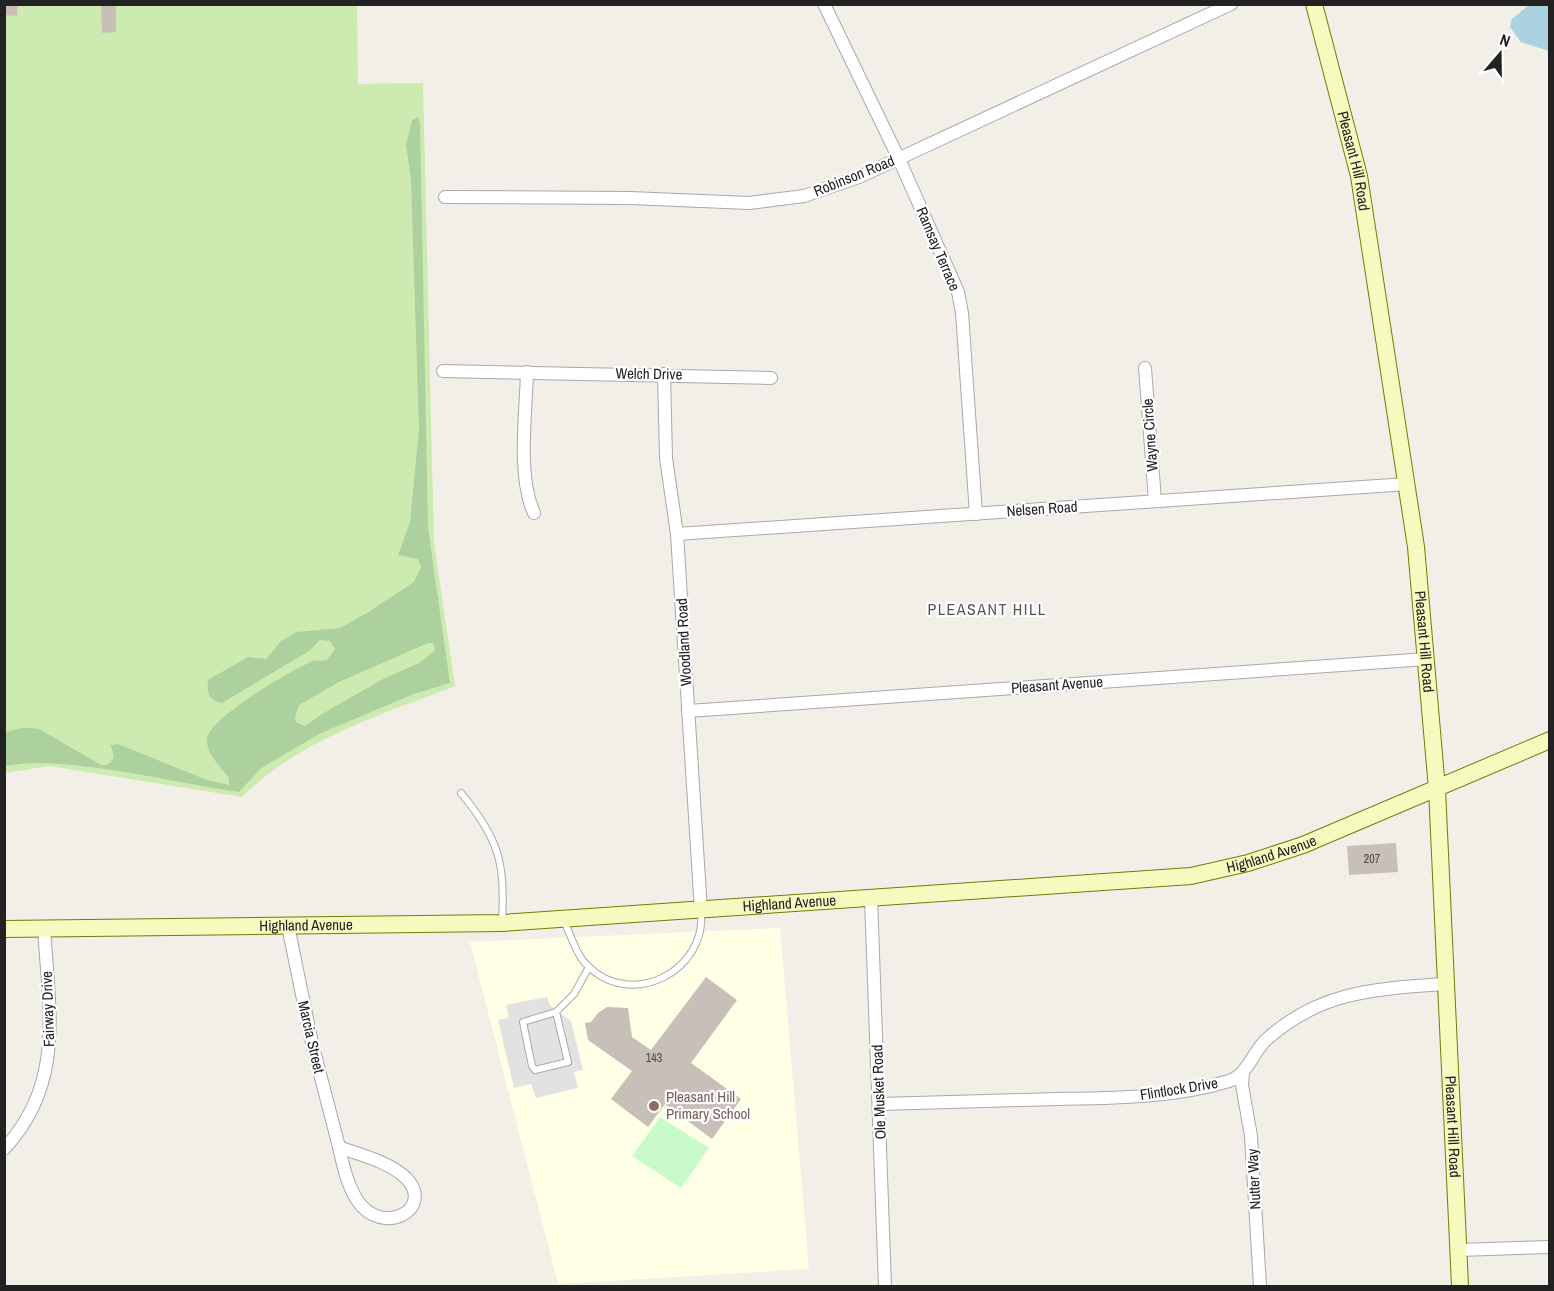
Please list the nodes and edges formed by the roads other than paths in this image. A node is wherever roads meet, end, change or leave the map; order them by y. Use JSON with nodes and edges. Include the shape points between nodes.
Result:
{"nodes":[{"id":1,"x":824,"y":4,"type":"edge"},
{"id":2,"x":1231,"y":4,"type":"edge"},
{"id":3,"x":1314,"y":4,"type":"edge"},
{"id":4,"x":899,"y":159,"type":"junction"},
{"id":5,"x":445,"y":197,"type":"dead end"},
{"id":6,"x":1145,"y":368,"type":"dead end"},
{"id":7,"x":443,"y":371,"type":"dead end"},
{"id":8,"x":527,"y":372,"type":"junction"},
{"id":9,"x":664,"y":374,"type":"junction"},
{"id":10,"x":771,"y":378,"type":"dead end"},
{"id":11,"x":1407,"y":483,"type":"junction"},
{"id":12,"x":1155,"y":501,"type":"junction"},
{"id":13,"x":534,"y":513,"type":"dead end"},
{"id":14,"x":976,"y":514,"type":"junction"},
{"id":15,"x":677,"y":534,"type":"junction"},
{"id":16,"x":1427,"y":659,"type":"junction"},
{"id":17,"x":688,"y":711,"type":"junction"},
{"id":18,"x":1550,"y":740,"type":"edge"},
{"id":19,"x":1437,"y":789,"type":"junction"},
{"id":20,"x":461,"y":793,"type":"dead end"},
{"id":21,"x":871,"y":898,"type":"junction"},
{"id":22,"x":701,"y":911,"type":"junction"},
{"id":23,"x":564,"y":920,"type":"junction"},
{"id":24,"x":502,"y":923,"type":"junction"},
{"id":25,"x":288,"y":926,"type":"junction"},
{"id":26,"x":44,"y":928,"type":"junction"},
{"id":27,"x":4,"y":929,"type":"edge"},
{"id":28,"x":589,"y":967,"type":"junction"},
{"id":29,"x":1446,"y":984,"type":"junction"},
{"id":30,"x":556,"y":1012,"type":"junction"},
{"id":31,"x":1243,"y":1073,"type":"junction"},
{"id":32,"x":879,"y":1104,"type":"junction"},
{"id":33,"x":339,"y":1147,"type":"junction"},
{"id":34,"x":4,"y":1149,"type":"edge"},
{"id":35,"x":1550,"y":1247,"type":"edge"},
{"id":36,"x":1459,"y":1250,"type":"junction"},
{"id":37,"x":885,"y":1287,"type":"edge"},
{"id":38,"x":1260,"y":1287,"type":"edge"},
{"id":39,"x":1460,"y":1287,"type":"edge"}],
"edges":[{"from":1,"to":4,"type":"street","name":"Ramsay Terrace"},
{"from":2,"to":4,"type":"street","name":"Robinson Road"},
{"from":3,"to":11,"type":"street","name":"Pleasant Hill Road","via":[[1359,176]]},
{"from":4,"to":5,"type":"street","name":"Robinson Road","via":[[832,188],[777,201]]},
{"from":4,"to":14,"type":"street","name":"Ramsay Terrace","via":[[946,261],[960,304]]},
{"from":6,"to":12,"type":"street","name":"Wayne Circle"},
{"from":7,"to":8,"type":"street","name":"Welch Drive"},
{"from":8,"to":9,"type":"street","name":"Welch Drive"},
{"from":8,"to":13,"type":"street","via":[[525,458]]},
{"from":9,"to":10,"type":"street","name":"Welch Drive"},
{"from":9,"to":15,"type":"street","name":"Woodland Road","via":[[669,488]]},
{"from":11,"to":12,"type":"street","name":"Nelsen Road"},
{"from":11,"to":16,"type":"street","name":"Pleasant Hill Road"},
{"from":12,"to":14,"type":"street","name":"Nelsen Road"},
{"from":14,"to":15,"type":"street","name":"Nelsen Road"},
{"from":15,"to":17,"type":"street","name":"Woodland Road"},
{"from":16,"to":17,"type":"street","name":"Pleasant Avenue"},
{"from":16,"to":19,"type":"street","name":"Pleasant Hill Road"},
{"from":17,"to":22,"type":"street","name":"Woodland Road"},
{"from":18,"to":19,"type":"street","name":"Highland Avenue"},
{"from":19,"to":21,"type":"street","name":"Highland Avenue","via":[[1303,845],[1208,873],[1145,881]]},
{"from":19,"to":29,"type":"street","name":"Pleasant Hill Road"},
{"from":20,"to":24,"type":"lane","via":[[481,816],[500,858],[504,879]]},
{"from":21,"to":22,"type":"street","name":"Highland Avenue"},
{"from":21,"to":32,"type":"street","name":"Ole Musket Road"},
{"from":22,"to":23,"type":"street","name":"Highland Avenue"},
{"from":22,"to":28,"type":"lane","via":[[702,932],[694,949],[659,980],[644,985],[622,984]]},
{"from":23,"to":24,"type":"street","name":"Highland Avenue"},
{"from":23,"to":28,"type":"lane"},
{"from":24,"to":25,"type":"street","name":"Highland Avenue"},
{"from":25,"to":26,"type":"street","name":"Highland Avenue"},
{"from":25,"to":33,"type":"street","name":"Marcia Street"},
{"from":26,"to":27,"type":"street","name":"Highland Avenue"},
{"from":26,"to":34,"type":"street","name":"Fairway Drive","via":[[51,1037],[46,1072],[35,1107]]},
{"from":28,"to":30,"type":"lane","via":[[574,994]]},
{"from":29,"to":31,"type":"street","via":[[1359,992],[1322,1003],[1266,1039]]},
{"from":29,"to":36,"type":"street","name":"Pleasant Hill Road"},
{"from":30,"to":30,"type":"lane","via":[[523,1022],[535,1070],[568,1062]]},
{"from":31,"to":32,"type":"street","name":"Flintlock Drive","via":[[1231,1081],[1154,1096]]},
{"from":31,"to":38,"type":"street","name":"Nutter Way"},
{"from":32,"to":37,"type":"street","name":"Ole Musket Road"},
{"from":33,"to":33,"type":"street","name":"Marcia Street","via":[[352,1190],[367,1210],[388,1219],[400,1218],[412,1208],[414,1193],[403,1176]]},
{"from":35,"to":36,"type":"street"},
{"from":36,"to":39,"type":"street","name":"Pleasant Hill Road"}]}
